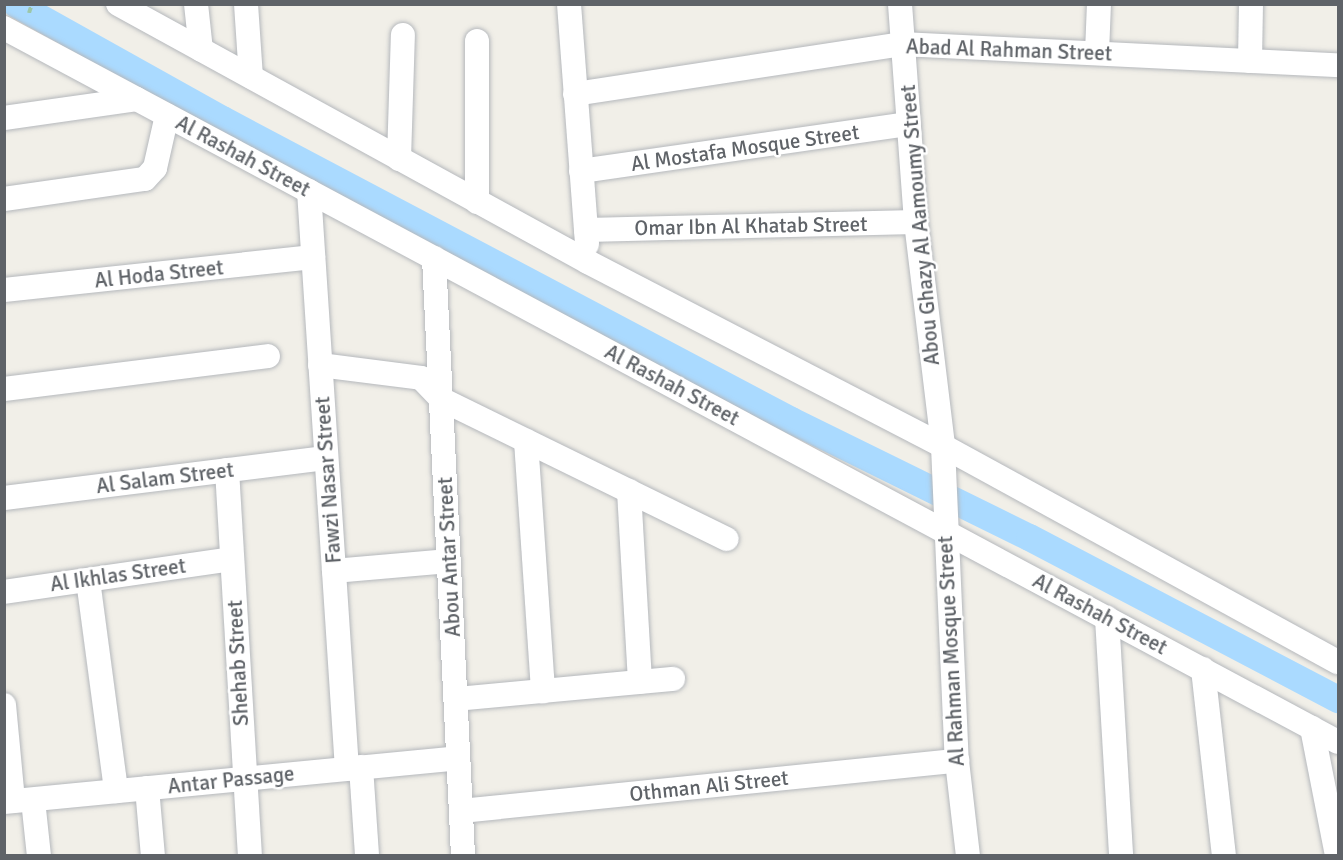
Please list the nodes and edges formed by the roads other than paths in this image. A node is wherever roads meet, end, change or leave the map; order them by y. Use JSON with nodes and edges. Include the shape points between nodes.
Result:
{"nodes":[{"id":1,"x":118,"y":4,"type":"edge"},
{"id":2,"x":196,"y":4,"type":"edge"},
{"id":3,"x":246,"y":4,"type":"edge"},
{"id":4,"x":900,"y":4,"type":"edge"},
{"id":5,"x":1099,"y":4,"type":"edge"},
{"id":6,"x":1251,"y":4,"type":"edge"},
{"id":7,"x":568,"y":10,"type":"edge"},
{"id":8,"x":403,"y":35,"type":"dead end"},
{"id":9,"x":11,"y":36,"type":"edge"},
{"id":10,"x":477,"y":41,"type":"dead end"},
{"id":11,"x":903,"y":44,"type":"junction"},
{"id":12,"x":201,"y":50,"type":"junction"},
{"id":13,"x":1097,"y":53,"type":"junction"},
{"id":14,"x":1250,"y":61,"type":"junction"},
{"id":15,"x":1338,"y":65,"type":"edge"},
{"id":16,"x":251,"y":77,"type":"junction"},
{"id":17,"x":575,"y":94,"type":"junction"},
{"id":18,"x":137,"y":99,"type":"junction"},
{"id":19,"x":167,"y":115,"type":"junction"},
{"id":20,"x":4,"y":118,"type":"edge"},
{"id":21,"x":909,"y":124,"type":"junction"},
{"id":22,"x":399,"y":159,"type":"junction"},
{"id":23,"x":581,"y":171,"type":"junction"},
{"id":24,"x":309,"y":191,"type":"junction"},
{"id":25,"x":4,"y":199,"type":"edge"},
{"id":26,"x":477,"y":202,"type":"junction"},
{"id":27,"x":916,"y":222,"type":"junction"},
{"id":28,"x":586,"y":230,"type":"junction"},
{"id":29,"x":313,"y":257,"type":"junction"},
{"id":30,"x":434,"y":258,"type":"junction"},
{"id":31,"x":588,"y":262,"type":"junction"},
{"id":32,"x":4,"y":290,"type":"edge"},
{"id":33,"x":268,"y":356,"type":"dead end"},
{"id":34,"x":320,"y":365,"type":"junction"},
{"id":35,"x":4,"y":389,"type":"edge"},
{"id":36,"x":441,"y":399,"type":"junction"},
{"id":37,"x":526,"y":441,"type":"junction"},
{"id":38,"x":943,"y":446,"type":"junction"},
{"id":39,"x":326,"y":458,"type":"junction"},
{"id":40,"x":227,"y":470,"type":"junction"},
{"id":41,"x":629,"y":491,"type":"junction"},
{"id":42,"x":4,"y":498,"type":"edge"},
{"id":43,"x":944,"y":530,"type":"junction"},
{"id":44,"x":727,"y":539,"type":"dead end"},
{"id":45,"x":232,"y":559,"type":"junction"},
{"id":46,"x":449,"y":561,"type":"junction"},
{"id":47,"x":334,"y":571,"type":"junction"},
{"id":48,"x":88,"y":579,"type":"junction"},
{"id":49,"x":4,"y":592,"type":"edge"},
{"id":50,"x":1107,"y":618,"type":"junction"},
{"id":51,"x":1338,"y":662,"type":"edge"},
{"id":52,"x":1203,"y":669,"type":"junction"},
{"id":53,"x":673,"y":679,"type":"dead end"},
{"id":54,"x":640,"y":682,"type":"junction"},
{"id":55,"x":543,"y":691,"type":"junction"},
{"id":56,"x":456,"y":699,"type":"junction"},
{"id":57,"x":4,"y":705,"type":"edge"},
{"id":58,"x":1312,"y":728,"type":"junction"},
{"id":59,"x":1338,"y":742,"type":"edge"},
{"id":60,"x":458,"y":758,"type":"junction"},
{"id":61,"x":957,"y":761,"type":"junction"},
{"id":62,"x":354,"y":768,"type":"junction"},
{"id":63,"x":246,"y":779,"type":"junction"},
{"id":64,"x":147,"y":788,"type":"junction"},
{"id":65,"x":116,"y":791,"type":"junction"},
{"id":66,"x":17,"y":801,"type":"edge"},
{"id":67,"x":461,"y":811,"type":"junction"},
{"id":68,"x":39,"y":855,"type":"edge"},
{"id":69,"x":153,"y":855,"type":"edge"},
{"id":70,"x":250,"y":855,"type":"edge"},
{"id":71,"x":367,"y":855,"type":"edge"},
{"id":72,"x":463,"y":855,"type":"edge"},
{"id":73,"x":968,"y":855,"type":"edge"},
{"id":74,"x":1121,"y":855,"type":"edge"},
{"id":75,"x":1224,"y":855,"type":"edge"},
{"id":76,"x":1337,"y":855,"type":"edge"}],
"edges":[{"from":1,"to":12,"type":"street"},
{"from":2,"to":12,"type":"street"},
{"from":3,"to":16,"type":"street"},
{"from":4,"to":11,"type":"street","name":"Abou Ghazy Al Aamoumy Street"},
{"from":5,"to":13,"type":"street"},
{"from":6,"to":14,"type":"street"},
{"from":7,"to":17,"type":"street"},
{"from":8,"to":22,"type":"street"},
{"from":9,"to":18,"type":"street","name":"Al Rashah Street"},
{"from":10,"to":26,"type":"street"},
{"from":11,"to":13,"type":"street","name":"Abad Al Rahman Street"},
{"from":11,"to":17,"type":"street","name":"Abad Al Rahman Street"},
{"from":11,"to":21,"type":"street","name":"Abou Ghazy Al Aamoumy Street"},
{"from":12,"to":16,"type":"street"},
{"from":13,"to":14,"type":"street","name":"Abad Al Rahman Street"},
{"from":14,"to":15,"type":"street","name":"Abad Al Rahman Street"},
{"from":16,"to":22,"type":"street"},
{"from":17,"to":23,"type":"street"},
{"from":18,"to":19,"type":"street","name":"Al Rashah Street"},
{"from":18,"to":20,"type":"street"},
{"from":19,"to":24,"type":"street","name":"Al Rashah Street"},
{"from":19,"to":25,"type":"street","via":[[155,168],[145,179]]},
{"from":21,"to":23,"type":"street","name":"Al Mostafa Mosque Street"},
{"from":21,"to":27,"type":"street","name":"Abou Ghazy Al Aamoumy Street"},
{"from":22,"to":26,"type":"street"},
{"from":23,"to":28,"type":"street"},
{"from":24,"to":29,"type":"street","name":"Fawzi Nasar Street"},
{"from":24,"to":30,"type":"street","name":"Al Rashah Street"},
{"from":26,"to":31,"type":"street"},
{"from":27,"to":28,"type":"street","name":"Omar Ibn Al Khatab Street"},
{"from":27,"to":38,"type":"street","name":"Abou Ghazy Al Aamoumy Street"},
{"from":28,"to":31,"type":"street"},
{"from":29,"to":32,"type":"street","name":"Al Hoda Street"},
{"from":29,"to":34,"type":"street","name":"Fawzi Nasar Street"},
{"from":30,"to":36,"type":"street","name":"Abou Antar Street"},
{"from":30,"to":43,"type":"street","name":"Al Rashah Street"},
{"from":31,"to":38,"type":"street"},
{"from":33,"to":35,"type":"street"},
{"from":34,"to":36,"type":"street","via":[[421,378]]},
{"from":34,"to":39,"type":"street","name":"Fawzi Nasar Street"},
{"from":36,"to":37,"type":"street"},
{"from":36,"to":46,"type":"street","name":"Abou Antar Street"},
{"from":37,"to":41,"type":"street"},
{"from":37,"to":55,"type":"street"},
{"from":38,"to":43,"type":"street","name":"Al Rahman Mosque Street"},
{"from":38,"to":51,"type":"street"},
{"from":39,"to":40,"type":"street","name":"Al Salam Street"},
{"from":39,"to":47,"type":"street","name":"Fawzi Nasar Street"},
{"from":40,"to":42,"type":"street","name":"Al Salam Street"},
{"from":40,"to":45,"type":"street","name":"Shehab Street"},
{"from":41,"to":44,"type":"street"},
{"from":41,"to":54,"type":"street"},
{"from":43,"to":50,"type":"street","name":"Al Rashah Street"},
{"from":43,"to":61,"type":"street","name":"Al Rahman Mosque Street"},
{"from":45,"to":48,"type":"street","name":"Al Ikhlas Street"},
{"from":45,"to":63,"type":"street","name":"Shehab Street"},
{"from":46,"to":47,"type":"street"},
{"from":46,"to":56,"type":"street","name":"Abou Antar Street"},
{"from":47,"to":62,"type":"street","name":"Fawzi Nasar Street"},
{"from":48,"to":49,"type":"street","name":"Al Ikhlas Street"},
{"from":48,"to":65,"type":"street"},
{"from":50,"to":52,"type":"street","name":"Al Rashah Street"},
{"from":50,"to":74,"type":"street"},
{"from":52,"to":58,"type":"street","name":"Al Rashah Street"},
{"from":52,"to":75,"type":"street"},
{"from":53,"to":54,"type":"street"},
{"from":54,"to":55,"type":"street"},
{"from":55,"to":56,"type":"street"},
{"from":56,"to":60,"type":"street","name":"Abou Antar Street"},
{"from":57,"to":66,"type":"street"},
{"from":58,"to":59,"type":"street","name":"Al Rashah Street"},
{"from":58,"to":76,"type":"street"},
{"from":60,"to":62,"type":"street","name":"Antar Passage"},
{"from":60,"to":67,"type":"street","name":"Abou Antar Street"},
{"from":61,"to":67,"type":"street","name":"Othman Ali Street"},
{"from":61,"to":73,"type":"street","name":"Al Rahman Mosque Street"},
{"from":62,"to":63,"type":"street","name":"Antar Passage"},
{"from":62,"to":71,"type":"street","name":"Fawzi Nasar Street"},
{"from":63,"to":64,"type":"street","name":"Antar Passage"},
{"from":63,"to":70,"type":"street","name":"Shehab Street"},
{"from":64,"to":65,"type":"street","name":"Antar Passage"},
{"from":64,"to":69,"type":"street"},
{"from":65,"to":66,"type":"street","name":"Antar Passage"},
{"from":66,"to":68,"type":"street"},
{"from":67,"to":72,"type":"street","name":"Abou Antar Street"}]}
